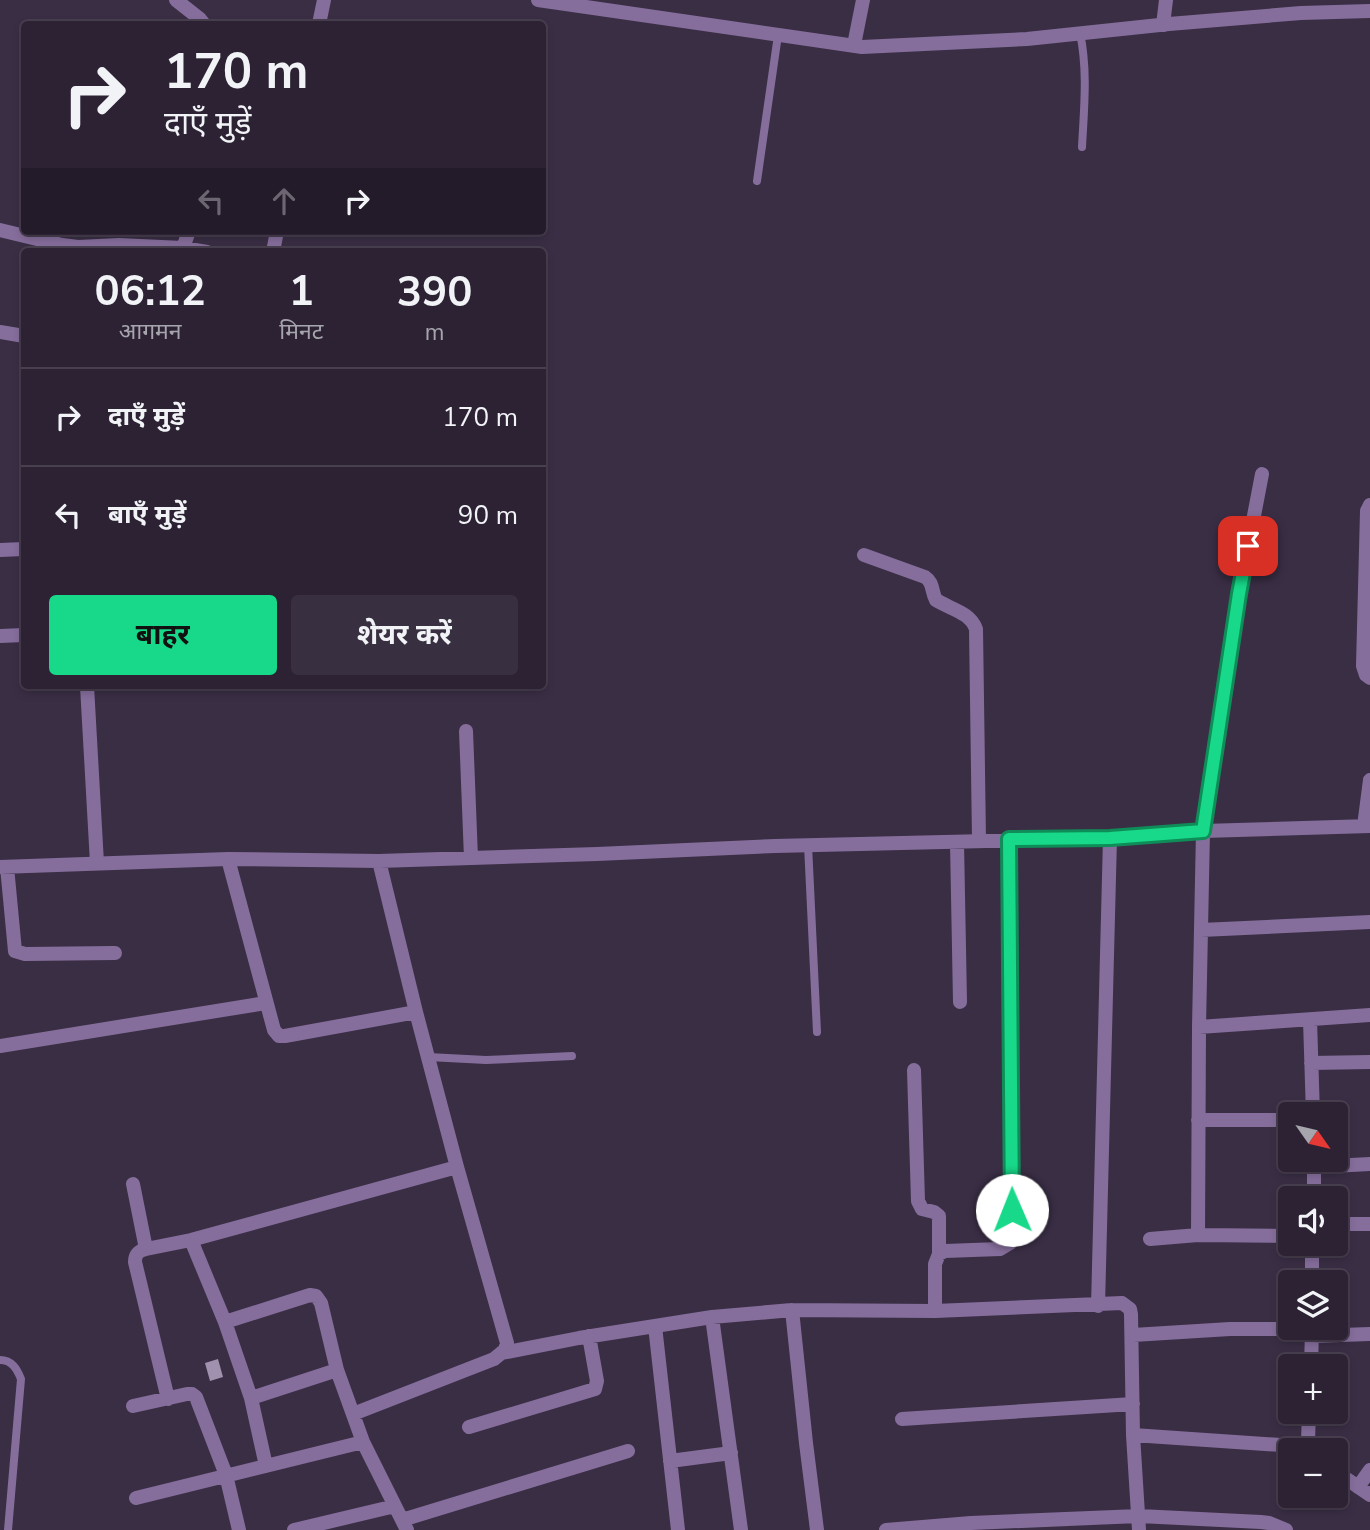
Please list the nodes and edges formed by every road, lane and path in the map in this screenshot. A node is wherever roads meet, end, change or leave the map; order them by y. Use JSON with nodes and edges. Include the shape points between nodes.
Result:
{"nodes":[{"id":1,"x":176,"y":0,"type":"edge"},
{"id":2,"x":324,"y":0,"type":"edge"},
{"id":3,"x":538,"y":0,"type":"edge"},
{"id":4,"x":863,"y":0,"type":"edge"},
{"id":5,"x":1167,"y":0,"type":"edge"},
{"id":6,"x":586,"y":4,"type":"edge"},
{"id":7,"x":1370,"y":11,"type":"edge"},
{"id":8,"x":202,"y":21,"type":"edge"},
{"id":9,"x":320,"y":21,"type":"edge"},
{"id":10,"x":1163,"y":25,"type":"junction"},
{"id":11,"x":1080,"y":33,"type":"junction"},
{"id":12,"x":778,"y":35,"type":"junction"},
{"id":13,"x":854,"y":46,"type":"junction"},
{"id":14,"x":1082,"y":147,"type":"dead end"},
{"id":15,"x":757,"y":181,"type":"dead end"},
{"id":16,"x":0,"y":230,"type":"edge"},
{"id":17,"x":188,"y":235,"type":"edge"},
{"id":18,"x":183,"y":248,"type":"joint"},
{"id":19,"x":0,"y":332,"type":"edge"},
{"id":20,"x":21,"y":336,"type":"edge"},
{"id":21,"x":1262,"y":474,"type":"dead end"},
{"id":22,"x":1370,"y":505,"type":"edge"},
{"id":23,"x":21,"y":549,"type":"edge"},
{"id":24,"x":0,"y":550,"type":"edge"},
{"id":25,"x":864,"y":555,"type":"dead end"},
{"id":26,"x":21,"y":635,"type":"edge"},
{"id":27,"x":0,"y":636,"type":"edge"},
{"id":28,"x":1370,"y":678,"type":"edge"},
{"id":29,"x":87,"y":689,"type":"edge"},
{"id":30,"x":466,"y":731,"type":"dead end"},
{"id":31,"x":1370,"y":780,"type":"edge"},
{"id":32,"x":1367,"y":826,"type":"edge"},
{"id":33,"x":1203,"y":831,"type":"junction"},
{"id":34,"x":1110,"y":838,"type":"junction"},
{"id":35,"x":1009,"y":839,"type":"junction"},
{"id":36,"x":979,"y":840,"type":"junction"},
{"id":37,"x":957,"y":842,"type":"junction"},
{"id":38,"x":808,"y":845,"type":"junction"},
{"id":39,"x":471,"y":858,"type":"junction"},
{"id":40,"x":228,"y":859,"type":"junction"},
{"id":41,"x":379,"y":861,"type":"junction"},
{"id":42,"x":97,"y":863,"type":"junction"},
{"id":43,"x":4,"y":867,"type":"edge"},
{"id":44,"x":1370,"y":922,"type":"edge"},
{"id":45,"x":1201,"y":930,"type":"junction"},
{"id":46,"x":115,"y":953,"type":"dead end"},
{"id":47,"x":960,"y":1002,"type":"dead end"},
{"id":48,"x":266,"y":1003,"type":"junction"},
{"id":49,"x":416,"y":1012,"type":"junction"},
{"id":50,"x":1370,"y":1015,"type":"edge"},
{"id":51,"x":1310,"y":1020,"type":"junction"},
{"id":52,"x":1199,"y":1027,"type":"junction"},
{"id":53,"x":817,"y":1032,"type":"dead end"},
{"id":54,"x":0,"y":1046,"type":"edge"},
{"id":55,"x":572,"y":1056,"type":"dead end"},
{"id":56,"x":428,"y":1057,"type":"junction"},
{"id":57,"x":1370,"y":1062,"type":"edge"},
{"id":58,"x":1311,"y":1063,"type":"junction"},
{"id":59,"x":914,"y":1070,"type":"dead end"},
{"id":60,"x":1312,"y":1102,"type":"edge"},
{"id":61,"x":1198,"y":1120,"type":"junction"},
{"id":62,"x":1278,"y":1121,"type":"edge"},
{"id":63,"x":1348,"y":1164,"type":"edge"},
{"id":64,"x":1370,"y":1164,"type":"edge"},
{"id":65,"x":457,"y":1167,"type":"junction"},
{"id":66,"x":133,"y":1184,"type":"dead end"},
{"id":67,"x":1348,"y":1224,"type":"edge"},
{"id":68,"x":1370,"y":1224,"type":"edge"},
{"id":69,"x":1198,"y":1236,"type":"junction"},
{"id":70,"x":1278,"y":1236,"type":"edge"},
{"id":71,"x":1150,"y":1239,"type":"dead end"},
{"id":72,"x":191,"y":1240,"type":"junction"},
{"id":73,"x":146,"y":1249,"type":"junction"},
{"id":74,"x":939,"y":1254,"type":"junction"},
{"id":75,"x":1098,"y":1306,"type":"junction"},
{"id":76,"x":792,"y":1310,"type":"junction"},
{"id":77,"x":934,"y":1311,"type":"junction"},
{"id":78,"x":712,"y":1317,"type":"junction"},
{"id":79,"x":225,"y":1322,"type":"junction"},
{"id":80,"x":655,"y":1326,"type":"junction"},
{"id":81,"x":1278,"y":1330,"type":"edge"},
{"id":82,"x":1348,"y":1333,"type":"edge"},
{"id":83,"x":1370,"y":1334,"type":"edge"},
{"id":84,"x":1133,"y":1335,"type":"junction"},
{"id":85,"x":589,"y":1336,"type":"junction"},
{"id":86,"x":502,"y":1353,"type":"junction"},
{"id":87,"x":0,"y":1360,"type":"edge"},
{"id":88,"x":337,"y":1370,"type":"junction"},
{"id":89,"x":251,"y":1398,"type":"junction"},
{"id":90,"x":168,"y":1399,"type":"junction"},
{"id":91,"x":1133,"y":1404,"type":"junction"},
{"id":92,"x":133,"y":1406,"type":"dead end"},
{"id":93,"x":353,"y":1414,"type":"junction"},
{"id":94,"x":902,"y":1419,"type":"dead end"},
{"id":95,"x":469,"y":1427,"type":"dead end"},
{"id":96,"x":1133,"y":1435,"type":"junction"},
{"id":97,"x":363,"y":1442,"type":"junction"},
{"id":98,"x":1278,"y":1446,"type":"edge"},
{"id":99,"x":628,"y":1451,"type":"dead end"},
{"id":100,"x":731,"y":1453,"type":"junction"},
{"id":101,"x":670,"y":1461,"type":"junction"},
{"id":102,"x":266,"y":1466,"type":"junction"},
{"id":103,"x":1370,"y":1470,"type":"edge"},
{"id":104,"x":226,"y":1475,"type":"junction"},
{"id":105,"x":1348,"y":1480,"type":"edge"},
{"id":106,"x":1364,"y":1491,"type":"edge"},
{"id":107,"x":136,"y":1498,"type":"dead end"},
{"id":108,"x":395,"y":1506,"type":"junction"},
{"id":109,"x":1139,"y":1523,"type":"edge"},
{"id":110,"x":405,"y":1525,"type":"edge"},
{"id":111,"x":903,"y":1529,"type":"edge"},
{"id":112,"x":8,"y":1530,"type":"edge"},
{"id":113,"x":239,"y":1530,"type":"edge"},
{"id":114,"x":294,"y":1530,"type":"edge"},
{"id":115,"x":678,"y":1530,"type":"edge"},
{"id":116,"x":741,"y":1530,"type":"edge"},
{"id":117,"x":817,"y":1530,"type":"edge"},
{"id":118,"x":886,"y":1530,"type":"edge"},
{"id":119,"x":1286,"y":1530,"type":"edge"}],
"edges":[{"from":1,"to":8,"type":"street"},
{"from":2,"to":9,"type":"street"},
{"from":3,"to":6,"type":"street"},
{"from":4,"to":13,"type":"street"},
{"from":5,"to":10,"type":"street"},
{"from":6,"to":12,"type":"street"},
{"from":7,"to":10,"type":"street"},
{"from":10,"to":11,"type":"street"},
{"from":11,"to":13,"type":"street"},
{"from":11,"to":14,"type":"lane","via":[[1086,79]]},
{"from":12,"to":13,"type":"street"},
{"from":12,"to":15,"type":"lane"},
{"from":16,"to":18,"type":"street","via":[[78,247]]},
{"from":17,"to":18,"type":"street"},
{"from":19,"to":20,"type":"street"},
{"from":21,"to":33,"type":"street"},
{"from":22,"to":28,"type":"street","via":[[1363,666]]},
{"from":23,"to":24,"type":"street"},
{"from":25,"to":36,"type":"street","via":[[925,577],[932,583],[936,600],[974,624]]},
{"from":26,"to":27,"type":"street"},
{"from":29,"to":42,"type":"street"},
{"from":30,"to":39,"type":"street"},
{"from":31,"to":32,"type":"street"},
{"from":32,"to":33,"type":"street"},
{"from":33,"to":34,"type":"street"},
{"from":33,"to":45,"type":"street"},
{"from":34,"to":35,"type":"street"},
{"from":34,"to":75,"type":"street"},
{"from":35,"to":36,"type":"street"},
{"from":35,"to":74,"type":"street","via":[[1013,1237],[1000,1249]]},
{"from":36,"to":37,"type":"street"},
{"from":37,"to":38,"type":"street"},
{"from":37,"to":47,"type":"street"},
{"from":38,"to":39,"type":"street"},
{"from":38,"to":53,"type":"lane"},
{"from":39,"to":41,"type":"street"},
{"from":40,"to":41,"type":"street"},
{"from":40,"to":42,"type":"street"},
{"from":40,"to":48,"type":"street"},
{"from":41,"to":49,"type":"street"},
{"from":42,"to":43,"type":"street"},
{"from":43,"to":46,"type":"street","via":[[15,951]]},
{"from":44,"to":45,"type":"street"},
{"from":45,"to":52,"type":"street"},
{"from":48,"to":49,"type":"street","via":[[279,1036]]},
{"from":48,"to":54,"type":"street"},
{"from":49,"to":56,"type":"street"},
{"from":50,"to":51,"type":"street"},
{"from":51,"to":52,"type":"street"},
{"from":51,"to":58,"type":"street"},
{"from":52,"to":61,"type":"street"},
{"from":55,"to":56,"type":"lane"},
{"from":56,"to":65,"type":"street"},
{"from":57,"to":58,"type":"street"},
{"from":58,"to":60,"type":"street"},
{"from":59,"to":74,"type":"street","via":[[918,1201],[922,1209],[940,1219]]},
{"from":61,"to":62,"type":"street"},
{"from":61,"to":69,"type":"street"},
{"from":63,"to":64,"type":"street"},
{"from":65,"to":72,"type":"street"},
{"from":65,"to":86,"type":"street","via":[[507,1339]]},
{"from":66,"to":73,"type":"street"},
{"from":67,"to":68,"type":"street"},
{"from":69,"to":70,"type":"street"},
{"from":69,"to":71,"type":"street"},
{"from":72,"to":73,"type":"street"},
{"from":72,"to":79,"type":"street"},
{"from":73,"to":90,"type":"street","via":[[136,1253],[135,1262]]},
{"from":74,"to":77,"type":"street"},
{"from":75,"to":77,"type":"street"},
{"from":75,"to":84,"type":"street","via":[[1125,1304],[1130,1309]]},
{"from":76,"to":77,"type":"street"},
{"from":76,"to":78,"type":"street"},
{"from":76,"to":117,"type":"street"},
{"from":78,"to":80,"type":"street"},
{"from":78,"to":100,"type":"street"},
{"from":79,"to":88,"type":"street","via":[[316,1296]]},
{"from":79,"to":89,"type":"street"},
{"from":80,"to":85,"type":"street"},
{"from":80,"to":101,"type":"street"},
{"from":81,"to":84,"type":"street"},
{"from":82,"to":83,"type":"street"},
{"from":84,"to":91,"type":"street"},
{"from":85,"to":86,"type":"street"},
{"from":85,"to":95,"type":"street","via":[[597,1381],[594,1389]]},
{"from":86,"to":93,"type":"street"},
{"from":87,"to":112,"type":"lane","via":[[12,1363],[21,1379]]},
{"from":88,"to":89,"type":"street"},
{"from":88,"to":93,"type":"street"},
{"from":89,"to":102,"type":"street"},
{"from":90,"to":92,"type":"street"},
{"from":90,"to":104,"type":"street","via":[[187,1394],[196,1397]]},
{"from":91,"to":94,"type":"street"},
{"from":91,"to":96,"type":"street"},
{"from":93,"to":97,"type":"street"},
{"from":96,"to":98,"type":"street"},
{"from":96,"to":109,"type":"street"},
{"from":97,"to":102,"type":"street"},
{"from":97,"to":108,"type":"street"},
{"from":99,"to":110,"type":"street"},
{"from":100,"to":101,"type":"street"},
{"from":100,"to":116,"type":"street"},
{"from":101,"to":115,"type":"street"},
{"from":102,"to":104,"type":"street"},
{"from":103,"to":106,"type":"street"},
{"from":104,"to":107,"type":"street"},
{"from":104,"to":113,"type":"street"},
{"from":105,"to":106,"type":"street"},
{"from":108,"to":110,"type":"street"},
{"from":108,"to":114,"type":"street"},
{"from":109,"to":111,"type":"street","via":[[971,1523]]},
{"from":109,"to":119,"type":"street","via":[[1261,1522]]},
{"from":111,"to":118,"type":"street"}]}
